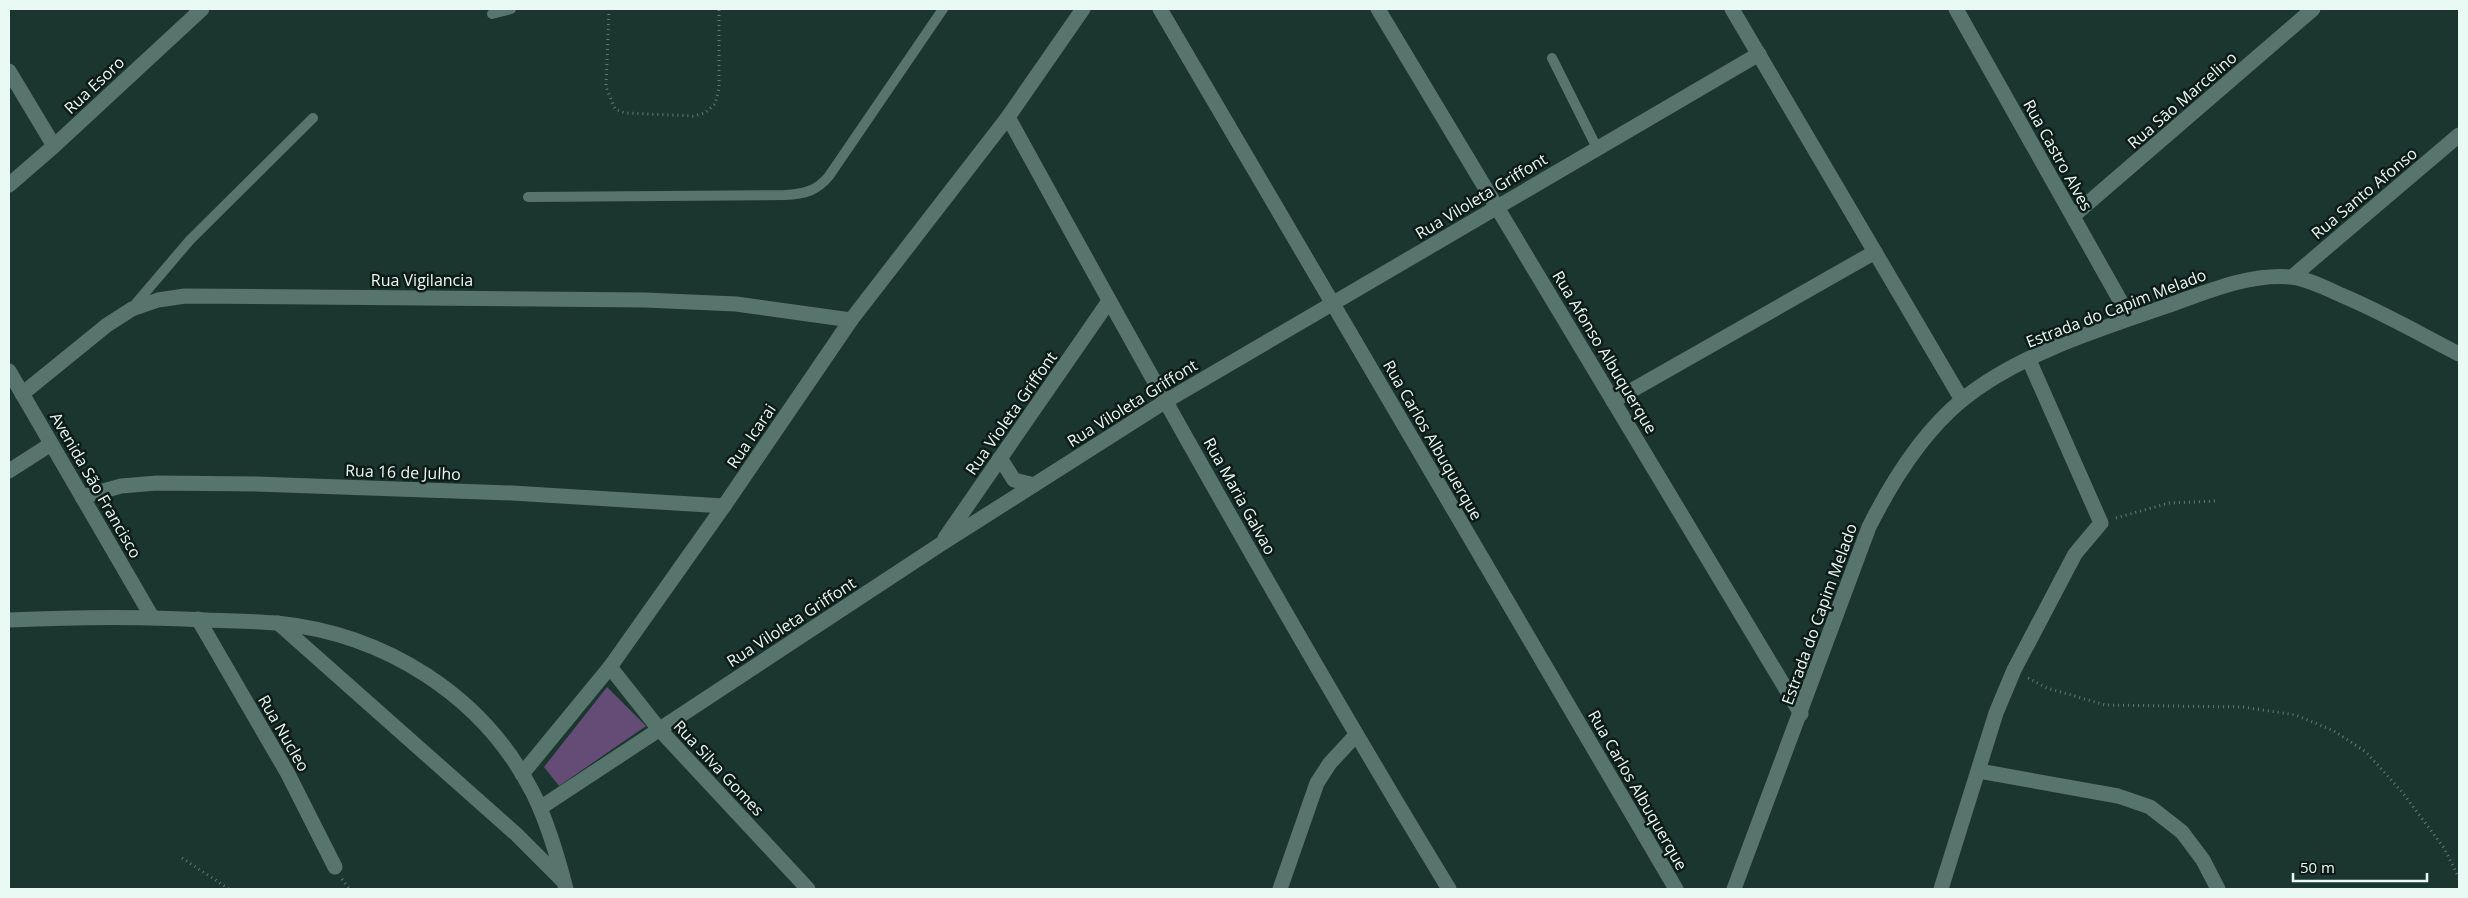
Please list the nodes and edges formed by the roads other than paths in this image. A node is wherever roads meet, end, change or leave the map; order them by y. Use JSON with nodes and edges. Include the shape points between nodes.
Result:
{"nodes":[{"id":1,"x":202,"y":9,"type":"edge"},
{"id":2,"x":511,"y":9,"type":"edge"},
{"id":3,"x":943,"y":9,"type":"edge"},
{"id":4,"x":1084,"y":9,"type":"edge"},
{"id":5,"x":1160,"y":9,"type":"edge"},
{"id":6,"x":1378,"y":9,"type":"edge"},
{"id":7,"x":1732,"y":9,"type":"edge"},
{"id":8,"x":1956,"y":9,"type":"edge"},
{"id":9,"x":2313,"y":9,"type":"edge"},
{"id":10,"x":492,"y":14,"type":"dead end"},
{"id":11,"x":1759,"y":54,"type":"junction"},
{"id":12,"x":1552,"y":58,"type":"dead end"},
{"id":13,"x":9,"y":71,"type":"edge"},
{"id":14,"x":1008,"y":117,"type":"junction"},
{"id":15,"x":313,"y":118,"type":"dead end"},
{"id":16,"x":2459,"y":135,"type":"edge"},
{"id":17,"x":54,"y":146,"type":"junction"},
{"id":18,"x":1596,"y":148,"type":"junction"},
{"id":19,"x":9,"y":185,"type":"edge"},
{"id":20,"x":528,"y":197,"type":"dead end"},
{"id":21,"x":1498,"y":206,"type":"junction"},
{"id":22,"x":2073,"y":216,"type":"junction"},
{"id":23,"x":1875,"y":252,"type":"junction"},
{"id":24,"x":2292,"y":277,"type":"junction"},
{"id":25,"x":1109,"y":301,"type":"junction"},
{"id":26,"x":1333,"y":304,"type":"junction"},
{"id":27,"x":132,"y":309,"type":"junction"},
{"id":28,"x":2130,"y":318,"type":"junction"},
{"id":29,"x":851,"y":320,"type":"junction"},
{"id":30,"x":2459,"y":354,"type":"edge"},
{"id":31,"x":2029,"y":360,"type":"junction"},
{"id":32,"x":9,"y":371,"type":"edge"},
{"id":33,"x":22,"y":394,"type":"junction"},
{"id":34,"x":1613,"y":400,"type":"junction"},
{"id":35,"x":1962,"y":400,"type":"junction"},
{"id":36,"x":1166,"y":401,"type":"junction"},
{"id":37,"x":51,"y":444,"type":"junction"},
{"id":38,"x":1000,"y":458,"type":"junction"},
{"id":39,"x":9,"y":471,"type":"edge"},
{"id":40,"x":1034,"y":485,"type":"junction"},
{"id":41,"x":82,"y":497,"type":"junction"},
{"id":42,"x":724,"y":506,"type":"junction"},
{"id":43,"x":941,"y":544,"type":"junction"},
{"id":44,"x":152,"y":617,"type":"junction"},
{"id":45,"x":198,"y":619,"type":"junction"},
{"id":46,"x":9,"y":620,"type":"edge"},
{"id":47,"x":278,"y":623,"type":"junction"},
{"id":48,"x":610,"y":667,"type":"junction"},
{"id":49,"x":1800,"y":714,"type":"junction"},
{"id":50,"x":660,"y":729,"type":"junction"},
{"id":51,"x":1355,"y":736,"type":"junction"},
{"id":52,"x":1979,"y":772,"type":"junction"},
{"id":53,"x":522,"y":774,"type":"junction"},
{"id":54,"x":540,"y":808,"type":"junction"},
{"id":55,"x":335,"y":867,"type":"dead end"},
{"id":56,"x":565,"y":886,"type":"edge"},
{"id":57,"x":808,"y":889,"type":"edge"},
{"id":58,"x":1280,"y":889,"type":"edge"},
{"id":59,"x":1449,"y":889,"type":"edge"},
{"id":60,"x":1676,"y":889,"type":"edge"},
{"id":61,"x":1734,"y":889,"type":"edge"},
{"id":62,"x":1941,"y":889,"type":"edge"},
{"id":63,"x":2218,"y":889,"type":"edge"}],
"edges":[{"from":1,"to":17,"type":"street","name":"Rua Esoro"},
{"from":2,"to":10,"type":"lane"},
{"from":3,"to":20,"type":"lane","via":[[829,176],[813,191],[785,195]]},
{"from":4,"to":14,"type":"street","name":"Rua Icarai"},
{"from":5,"to":26,"type":"street","name":"Rua Carlos Albuquerque"},
{"from":6,"to":21,"type":"street","name":"Rua Afonso Albuquerque"},
{"from":7,"to":11,"type":"street"},
{"from":8,"to":22,"type":"street","name":"Rua Castro Alves"},
{"from":9,"to":22,"type":"street","name":"Rua Sāo Marcelino"},
{"from":11,"to":18,"type":"street","name":"Rua Viloleta Griffont"},
{"from":11,"to":23,"type":"street"},
{"from":12,"to":18,"type":"lane"},
{"from":13,"to":17,"type":"street"},
{"from":14,"to":25,"type":"street","name":"Rua Maria Galvao"},
{"from":14,"to":29,"type":"street","name":"Rua Icarai"},
{"from":15,"to":27,"type":"lane","via":[[190,240]]},
{"from":16,"to":24,"type":"street","name":"Rua Santo Afonso"},
{"from":17,"to":19,"type":"street","name":"Rua Esoro"},
{"from":18,"to":21,"type":"street","name":"Rua Viloleta Griffont"},
{"from":21,"to":26,"type":"street","name":"Rua Viloleta Griffont"},
{"from":21,"to":34,"type":"street","name":"Rua Afonso Albuquerque"},
{"from":22,"to":28,"type":"street","name":"Rua Castro Alves"},
{"from":23,"to":34,"type":"street"},
{"from":23,"to":35,"type":"street"},
{"from":24,"to":28,"type":"street","name":"Estrada do Capim Melado","via":[[2258,278],[2219,287]]},
{"from":24,"to":30,"type":"street","name":"Estrada do Capim Melado","via":[[2365,305]]},
{"from":25,"to":36,"type":"street","name":"Rua Maria Galvao"},
{"from":25,"to":38,"type":"street","name":"Rua Violeta Griffont"},
{"from":26,"to":36,"type":"street","name":"Rua Viloleta Griffont"},
{"from":26,"to":60,"type":"street","name":"Rua Carlos Albuquerque"},
{"from":27,"to":29,"type":"street","name":"Rua Vigilancia","via":[[158,300],[185,296],[645,300],[736,304]]},
{"from":27,"to":33,"type":"street","name":"Rua Vigilancia","via":[[107,325]]},
{"from":28,"to":31,"type":"street","name":"Estrada do Capim Melado"},
{"from":29,"to":42,"type":"street","name":"Rua Icarai"},
{"from":31,"to":35,"type":"street","name":"Estrada do Capim Melado"},
{"from":31,"to":52,"type":"street","via":[[2101,523],[2074,554],[2014,670],[1996,712]]},
{"from":32,"to":33,"type":"street","name":"Avenida São Francisco"},
{"from":33,"to":37,"type":"street","name":"Avenida São Francisco"},
{"from":34,"to":49,"type":"street","name":"Rua Afonso Albuquerque"},
{"from":35,"to":49,"type":"street","name":"Estrada do Capim Melado","via":[[1934,427],[1888,490],[1869,527]]},
{"from":36,"to":40,"type":"street","name":"Rua Viloleta Griffont"},
{"from":36,"to":51,"type":"street","name":"Rua Maria Galvao"},
{"from":37,"to":39,"type":"street"},
{"from":37,"to":41,"type":"street","name":"Avenida São Francisco"},
{"from":38,"to":40,"type":"street","via":[[1014,480]]},
{"from":38,"to":43,"type":"street","name":"Rua Violeta Griffont"},
{"from":40,"to":43,"type":"street","name":"Rua Viloleta Griffont"},
{"from":41,"to":42,"type":"street","name":"Rua 16 de Julho","via":[[121,486],[157,483],[256,484],[512,493]]},
{"from":41,"to":44,"type":"street","name":"Avenida São Francisco"},
{"from":42,"to":48,"type":"street","name":"Rua Icarai"},
{"from":43,"to":50,"type":"street","name":"Rua Viloleta Griffont"},
{"from":44,"to":45,"type":"street"},
{"from":44,"to":46,"type":"street"},
{"from":45,"to":47,"type":"street"},
{"from":45,"to":55,"type":"street","name":"Rua Nucleo","via":[[288,774]]},
{"from":47,"to":53,"type":"street","via":[[361,642],[404,661],[444,686],[479,719]]},
{"from":47,"to":56,"type":"street","via":[[516,834]]},
{"from":48,"to":50,"type":"street","name":"Rua Silva Gomes"},
{"from":48,"to":53,"type":"street","name":"Rua Icarai"},
{"from":49,"to":61,"type":"street","name":"Estrada do Capim Melado"},
{"from":50,"to":54,"type":"street","name":"Rua Viloleta Griffont"},
{"from":50,"to":57,"type":"street","name":"Rua Silva Gomes"},
{"from":51,"to":58,"type":"street","via":[[1317,783]]},
{"from":51,"to":59,"type":"street","name":"Rua Maria Galvao"},
{"from":52,"to":62,"type":"street"},
{"from":52,"to":63,"type":"street","via":[[2118,796],[2150,807],[2182,832],[2203,860]]},
{"from":53,"to":54,"type":"street"},
{"from":54,"to":56,"type":"street"}]}
